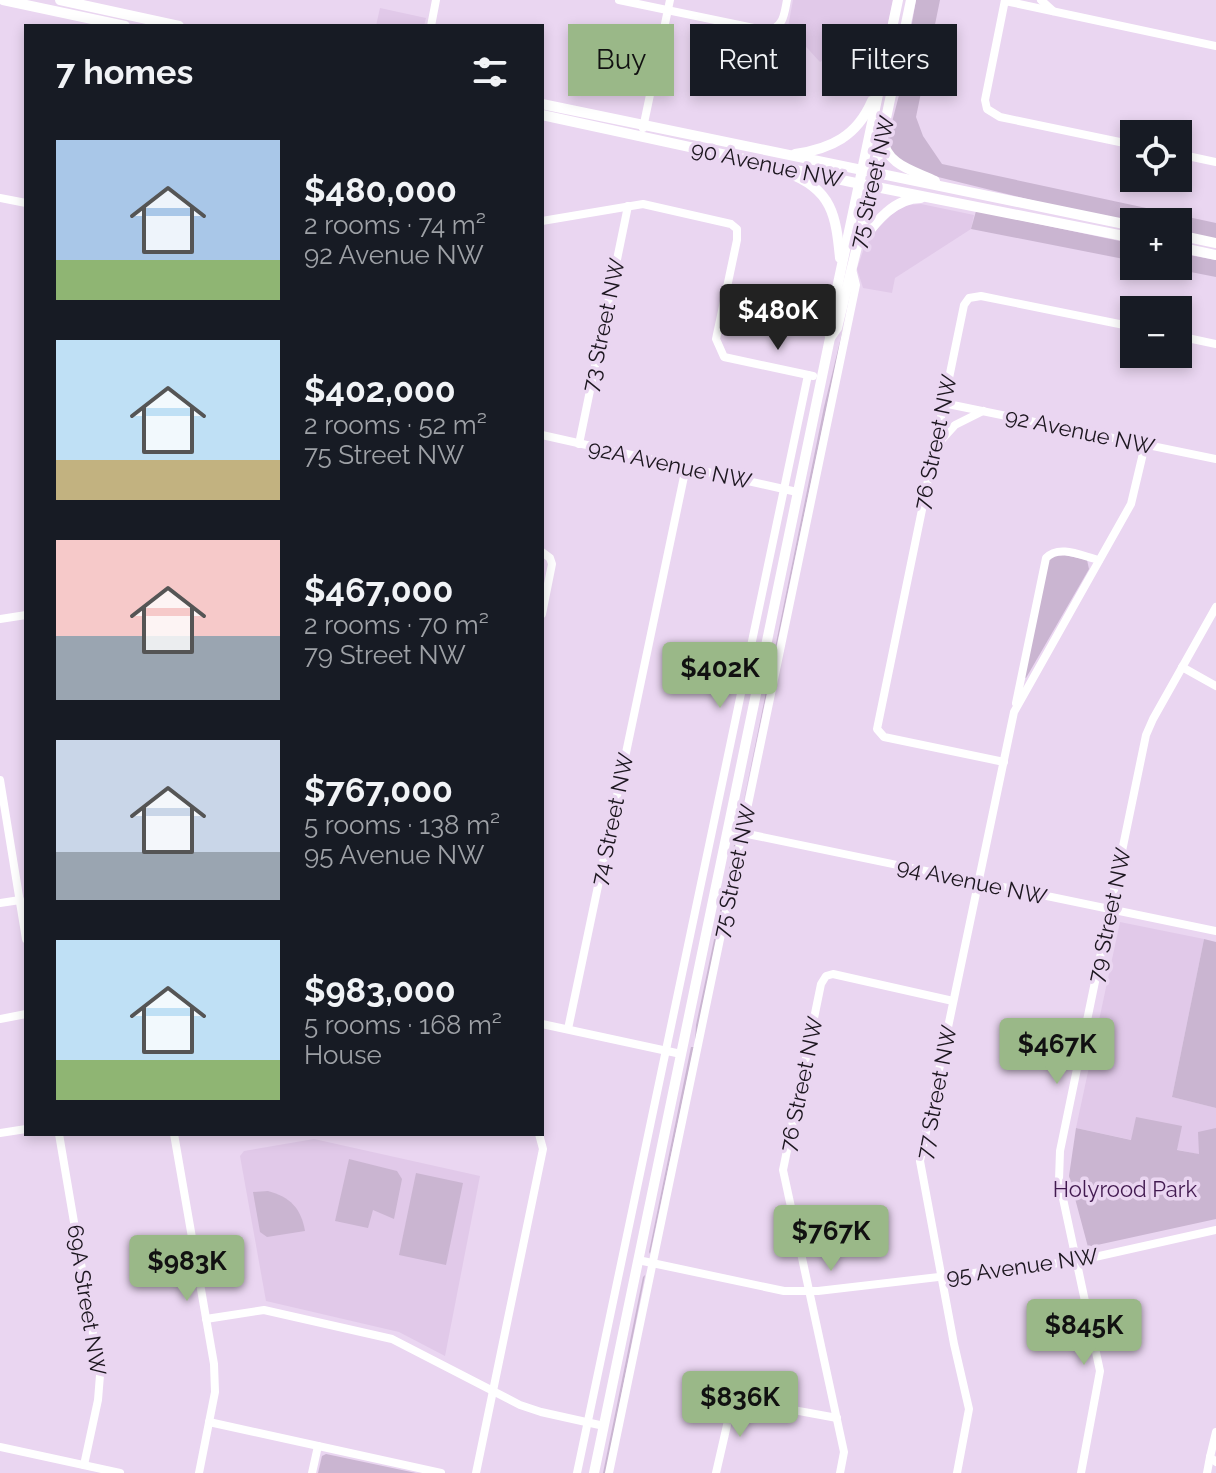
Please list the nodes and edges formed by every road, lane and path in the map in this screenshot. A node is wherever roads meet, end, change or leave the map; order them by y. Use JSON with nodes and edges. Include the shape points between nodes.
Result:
{"nodes":[{"id":1,"x":3,"y":0,"type":"edge"},
{"id":2,"x":60,"y":0,"type":"edge"},
{"id":3,"x":436,"y":0,"type":"edge"},
{"id":4,"x":619,"y":0,"type":"edge"},
{"id":5,"x":670,"y":0,"type":"edge"},
{"id":6,"x":787,"y":0,"type":"edge"},
{"id":7,"x":898,"y":0,"type":"edge"},
{"id":8,"x":911,"y":0,"type":"edge"},
{"id":9,"x":1005,"y":0,"type":"edge"},
{"id":10,"x":1041,"y":0,"type":"edge"},
{"id":11,"x":25,"y":2,"type":"edge"},
{"id":12,"x":668,"y":10,"type":"junction"},
{"id":13,"x":1054,"y":12,"type":"junction"},
{"id":14,"x":101,"y":19,"type":"edge"},
{"id":15,"x":157,"y":24,"type":"edge"},
{"id":16,"x":431,"y":24,"type":"edge"},
{"id":17,"x":893,"y":24,"type":"edge"},
{"id":18,"x":1216,"y":46,"type":"edge"},
{"id":19,"x":874,"y":96,"type":"edge"},
{"id":20,"x":878,"y":96,"type":"edge"},
{"id":21,"x":544,"y":105,"type":"edge"},
{"id":22,"x":544,"y":115,"type":"edge"},
{"id":23,"x":642,"y":131,"type":"junction"},
{"id":24,"x":883,"y":132,"type":"junction"},
{"id":25,"x":1120,"y":142,"type":"edge"},
{"id":26,"x":787,"y":155,"type":"junction"},
{"id":27,"x":1192,"y":157,"type":"edge"},
{"id":28,"x":752,"y":160,"type":"junction"},
{"id":29,"x":1216,"y":162,"type":"edge"},
{"id":30,"x":862,"y":171,"type":"junction"},
{"id":31,"x":875,"y":173,"type":"junction"},
{"id":32,"x":860,"y":183,"type":"junction"},
{"id":33,"x":872,"y":186,"type":"junction"},
{"id":34,"x":951,"y":189,"type":"junction"},
{"id":35,"x":0,"y":198,"type":"edge"},
{"id":36,"x":935,"y":198,"type":"junction"},
{"id":37,"x":24,"y":203,"type":"edge"},
{"id":38,"x":628,"y":206,"type":"junction"},
{"id":39,"x":544,"y":221,"type":"edge"},
{"id":40,"x":1120,"y":223,"type":"edge"},
{"id":41,"x":1120,"y":235,"type":"edge"},
{"id":42,"x":1192,"y":238,"type":"edge"},
{"id":43,"x":1216,"y":243,"type":"edge"},
{"id":44,"x":857,"y":249,"type":"junction"},
{"id":45,"x":1192,"y":250,"type":"edge"},
{"id":46,"x":1216,"y":255,"type":"edge"},
{"id":47,"x":847,"y":269,"type":"junction"},
{"id":48,"x":1120,"y":324,"type":"edge"},
{"id":49,"x":1192,"y":339,"type":"edge"},
{"id":50,"x":1216,"y":344,"type":"edge"},
{"id":51,"x":808,"y":375,"type":"junction"},
{"id":52,"x":822,"y":378,"type":"junction"},
{"id":53,"x":943,"y":403,"type":"junction"},
{"id":54,"x":983,"y":411,"type":"junction"},
{"id":55,"x":544,"y":435,"type":"edge"},
{"id":56,"x":579,"y":444,"type":"junction"},
{"id":57,"x":1145,"y":445,"type":"junction"},
{"id":58,"x":934,"y":447,"type":"junction"},
{"id":59,"x":1216,"y":459,"type":"edge"},
{"id":60,"x":686,"y":467,"type":"junction"},
{"id":61,"x":783,"y":489,"type":"junction"},
{"id":62,"x":797,"y":492,"type":"junction"},
{"id":63,"x":544,"y":554,"type":"edge"},
{"id":64,"x":1099,"y":560,"type":"junction"},
{"id":65,"x":544,"y":604,"type":"edge"},
{"id":66,"x":1216,"y":607,"type":"edge"},
{"id":67,"x":24,"y":615,"type":"edge"},
{"id":68,"x":0,"y":619,"type":"edge"},
{"id":69,"x":1182,"y":667,"type":"junction"},
{"id":70,"x":1216,"y":686,"type":"edge"},
{"id":71,"x":1014,"y":712,"type":"junction"},
{"id":72,"x":1004,"y":762,"type":"junction"},
{"id":73,"x":0,"y":780,"type":"edge"},
{"id":74,"x":728,"y":830,"type":"junction"},
{"id":75,"x":742,"y":833,"type":"junction"},
{"id":76,"x":978,"y":883,"type":"junction"},
{"id":77,"x":20,"y":900,"type":"junction"},
{"id":78,"x":0,"y":903,"type":"edge"},
{"id":79,"x":1110,"y":910,"type":"junction"},
{"id":80,"x":24,"y":926,"type":"edge"},
{"id":81,"x":1216,"y":931,"type":"edge"},
{"id":82,"x":953,"y":1001,"type":"junction"},
{"id":83,"x":24,"y":1014,"type":"edge"},
{"id":84,"x":0,"y":1019,"type":"edge"},
{"id":85,"x":544,"y":1024,"type":"edge"},
{"id":86,"x":568,"y":1029,"type":"junction"},
{"id":87,"x":665,"y":1051,"type":"junction"},
{"id":88,"x":681,"y":1054,"type":"junction"},
{"id":89,"x":24,"y":1129,"type":"edge"},
{"id":90,"x":0,"y":1133,"type":"edge"},
{"id":91,"x":59,"y":1136,"type":"edge"},
{"id":92,"x":174,"y":1136,"type":"edge"},
{"id":93,"x":540,"y":1136,"type":"edge"},
{"id":94,"x":1216,"y":1230,"type":"edge"},
{"id":95,"x":638,"y":1260,"type":"junction"},
{"id":96,"x":1077,"y":1261,"type":"junction"},
{"id":97,"x":653,"y":1264,"type":"junction"},
{"id":98,"x":941,"y":1277,"type":"junction"},
{"id":99,"x":809,"y":1291,"type":"junction"},
{"id":100,"x":206,"y":1319,"type":"junction"},
{"id":101,"x":493,"y":1392,"type":"junction"},
{"id":102,"x":837,"y":1418,"type":"junction"},
{"id":103,"x":209,"y":1422,"type":"junction"},
{"id":104,"x":588,"y":1423,"type":"junction"},
{"id":105,"x":604,"y":1426,"type":"junction"},
{"id":106,"x":1216,"y":1432,"type":"edge"},
{"id":107,"x":318,"y":1446,"type":"junction"},
{"id":108,"x":0,"y":1447,"type":"edge"},
{"id":109,"x":1213,"y":1459,"type":"edge"},
{"id":110,"x":84,"y":1465,"type":"junction"},
{"id":111,"x":120,"y":1473,"type":"edge"},
{"id":112,"x":199,"y":1473,"type":"edge"},
{"id":113,"x":312,"y":1473,"type":"edge"},
{"id":114,"x":441,"y":1473,"type":"edge"},
{"id":115,"x":476,"y":1473,"type":"edge"},
{"id":116,"x":577,"y":1473,"type":"edge"},
{"id":117,"x":594,"y":1473,"type":"edge"},
{"id":118,"x":609,"y":1473,"type":"edge"},
{"id":119,"x":716,"y":1473,"type":"edge"},
{"id":120,"x":840,"y":1473,"type":"edge"},
{"id":121,"x":957,"y":1473,"type":"edge"},
{"id":122,"x":1081,"y":1473,"type":"edge"},
{"id":123,"x":1207,"y":1473,"type":"edge"}],
"edges":[{"from":1,"to":11,"type":"main road"},
{"from":2,"to":14,"type":"main road"},
{"from":3,"to":16,"type":"street"},
{"from":4,"to":12,"type":"street"},
{"from":5,"to":12,"type":"street"},
{"from":6,"to":12,"type":"street","via":[[783,20],[768,31]]},
{"from":7,"to":17,"type":"main road","name":"75 Street NW"},
{"from":8,"to":24,"type":"main road","name":"75 Street NW"},
{"from":9,"to":13,"type":"street"},
{"from":9,"to":25,"type":"street","via":[[987,109],[1000,117]]},
{"from":10,"to":13,"type":"street"},
{"from":11,"to":14,"type":"main road"},
{"from":12,"to":23,"type":"street"},
{"from":13,"to":18,"type":"street"},
{"from":14,"to":15,"type":"main road"},
{"from":19,"to":26,"type":"main road","via":[[852,132],[819,151]]},
{"from":20,"to":30,"type":"main road","name":"75 Street NW"},
{"from":21,"to":23,"type":"main road","name":"90 Avenue NW"},
{"from":22,"to":23,"type":"main road","name":"90 Avenue NW"},
{"from":23,"to":26,"type":"main road","name":"90 Avenue NW"},
{"from":23,"to":28,"type":"main road","name":"90 Avenue NW"},
{"from":24,"to":31,"type":"main road","name":"75 Street NW"},
{"from":24,"to":34,"type":"main road","via":[[892,159]]},
{"from":26,"to":30,"type":"main road","name":"90 Avenue NW"},
{"from":27,"to":29,"type":"street"},
{"from":28,"to":32,"type":"main road","name":"90 Avenue NW"},
{"from":28,"to":47,"type":"main road","via":[[799,178],[821,193],[835,216]]},
{"from":30,"to":31,"type":"main road","name":"90 Avenue NW"},
{"from":30,"to":32,"type":"main road","name":"75 Street NW"},
{"from":31,"to":33,"type":"main road","name":"75 Street NW"},
{"from":31,"to":34,"type":"main road","name":"90 Avenue NW"},
{"from":32,"to":33,"type":"main road","name":"90 Avenue NW"},
{"from":32,"to":47,"type":"main road","name":"75 Street NW"},
{"from":33,"to":36,"type":"main road","name":"90 Avenue NW"},
{"from":33,"to":44,"type":"main road","name":"75 Street NW"},
{"from":34,"to":40,"type":"main road","name":"90 Avenue NW"},
{"from":35,"to":37,"type":"street"},
{"from":36,"to":41,"type":"main road","name":"90 Avenue NW"},
{"from":36,"to":44,"type":"main road","via":[[914,198],[890,209]]},
{"from":38,"to":39,"type":"street"},
{"from":38,"to":51,"type":"street","via":[[643,204],[711,218],[737,229],[716,339],[719,348],[724,357]]},
{"from":38,"to":56,"type":"street","name":"73 Street NW"},
{"from":42,"to":43,"type":"main road"},
{"from":44,"to":47,"type":"main road","name":"75 Street NW"},
{"from":45,"to":46,"type":"main road"},
{"from":47,"to":52,"type":"main road","name":"75 Street NW","via":[[829,326]]},
{"from":47,"to":75,"type":"street","name":"75 Street NW","via":[[856,285]]},
{"from":48,"to":53,"type":"street","name":"76 Street NW","via":[[981,296],[969,298]]},
{"from":49,"to":50,"type":"street"},
{"from":51,"to":52,"type":"street"},
{"from":51,"to":61,"type":"street","name":"75 Street NW"},
{"from":52,"to":62,"type":"main road","name":"75 Street NW"},
{"from":53,"to":54,"type":"street","name":"92 Avenue NW"},
{"from":53,"to":58,"type":"street","name":"76 Street NW"},
{"from":54,"to":57,"type":"street","name":"92 Avenue NW"},
{"from":54,"to":58,"type":"street","via":[[955,425]]},
{"from":55,"to":56,"type":"street","name":"92A Avenue NW"},
{"from":56,"to":60,"type":"street","name":"92A Avenue NW"},
{"from":57,"to":59,"type":"street","name":"92 Avenue NW"},
{"from":57,"to":64,"type":"street","name":"77 Street NW","via":[[1131,504]]},
{"from":58,"to":72,"type":"street","name":"76 Street NW","via":[[877,729],[884,737]]},
{"from":60,"to":61,"type":"street","name":"92A Avenue NW"},
{"from":60,"to":86,"type":"street","name":"74 Street NW"},
{"from":61,"to":62,"type":"street","name":"92A Avenue NW"},
{"from":61,"to":87,"type":"street","name":"75 Street NW"},
{"from":62,"to":74,"type":"main road","name":"75 Street NW"},
{"from":63,"to":65,"type":"street","via":[[552,564]]},
{"from":64,"to":71,"type":"street","name":"77 Street NW"},
{"from":64,"to":71,"type":"street","name":"77 Street NW","via":[[1062,551],[1046,558]]},
{"from":66,"to":69,"type":"street","name":"79 Street NW"},
{"from":67,"to":68,"type":"street"},
{"from":69,"to":70,"type":"street"},
{"from":69,"to":79,"type":"street","name":"79 Street NW","via":[[1146,735]]},
{"from":71,"to":72,"type":"street","name":"77 Street NW"},
{"from":72,"to":76,"type":"street","name":"77 Street NW"},
{"from":73,"to":77,"type":"street"},
{"from":74,"to":75,"type":"street","name":"94 Avenue NW"},
{"from":74,"to":88,"type":"main road","name":"75 Street NW"},
{"from":75,"to":76,"type":"street","name":"94 Avenue NW"},
{"from":75,"to":97,"type":"street","name":"75 Street NW"},
{"from":76,"to":79,"type":"street","name":"94 Avenue NW"},
{"from":76,"to":82,"type":"street","name":"77 Street NW"},
{"from":77,"to":78,"type":"street"},
{"from":77,"to":80,"type":"street"},
{"from":79,"to":81,"type":"street","name":"94 Avenue NW"},
{"from":79,"to":96,"type":"street","name":"79 Street NW","via":[[1059,1160]]},
{"from":82,"to":98,"type":"street","name":"77 Street NW","via":[[920,1161]]},
{"from":82,"to":99,"type":"street","name":"76 Street NW","via":[[833,974],[821,984],[783,1170]]},
{"from":83,"to":84,"type":"street"},
{"from":85,"to":86,"type":"street"},
{"from":86,"to":87,"type":"street"},
{"from":87,"to":88,"type":"street"},
{"from":87,"to":104,"type":"street","name":"75 Street NW"},
{"from":88,"to":95,"type":"main road","name":"75 Street NW"},
{"from":89,"to":90,"type":"street"},
{"from":91,"to":110,"type":"street","name":"69A Street NW","via":[[100,1375]]},
{"from":92,"to":100,"type":"street"},
{"from":93,"to":101,"type":"street","via":[[543,1149]]},
{"from":94,"to":96,"type":"street","name":"95 Avenue NW"},
{"from":95,"to":97,"type":"street","name":"95 Avenue NW"},
{"from":95,"to":105,"type":"main road","name":"75 Street NW"},
{"from":96,"to":98,"type":"street","name":"95 Avenue NW"},
{"from":96,"to":122,"type":"street","name":"79 Street NW","via":[[1100,1371]]},
{"from":97,"to":99,"type":"street","name":"95 Avenue NW","via":[[784,1291]]},
{"from":97,"to":118,"type":"street","name":"75 Street NW"},
{"from":98,"to":99,"type":"street","name":"95 Avenue NW"},
{"from":98,"to":121,"type":"street","name":"77 Street NW","via":[[969,1409]]},
{"from":99,"to":102,"type":"street","name":"76 Street NW"},
{"from":100,"to":101,"type":"street","via":[[264,1310],[392,1339]]},
{"from":100,"to":103,"type":"street","via":[[215,1392]]},
{"from":101,"to":104,"type":"street","via":[[534,1410]]},
{"from":101,"to":115,"type":"street"},
{"from":102,"to":119,"type":"street","via":[[733,1399]]},
{"from":102,"to":120,"type":"street","name":"76 Street NW","via":[[844,1452]]},
{"from":103,"to":107,"type":"street"},
{"from":103,"to":112,"type":"street"},
{"from":104,"to":105,"type":"street"},
{"from":104,"to":116,"type":"street","name":"75 Street NW"},
{"from":105,"to":117,"type":"main road","name":"75 Street NW"},
{"from":106,"to":109,"type":"street"},
{"from":107,"to":113,"type":"street"},
{"from":107,"to":114,"type":"street"},
{"from":108,"to":110,"type":"street"},
{"from":109,"to":123,"type":"street"},
{"from":110,"to":111,"type":"street"}]}
